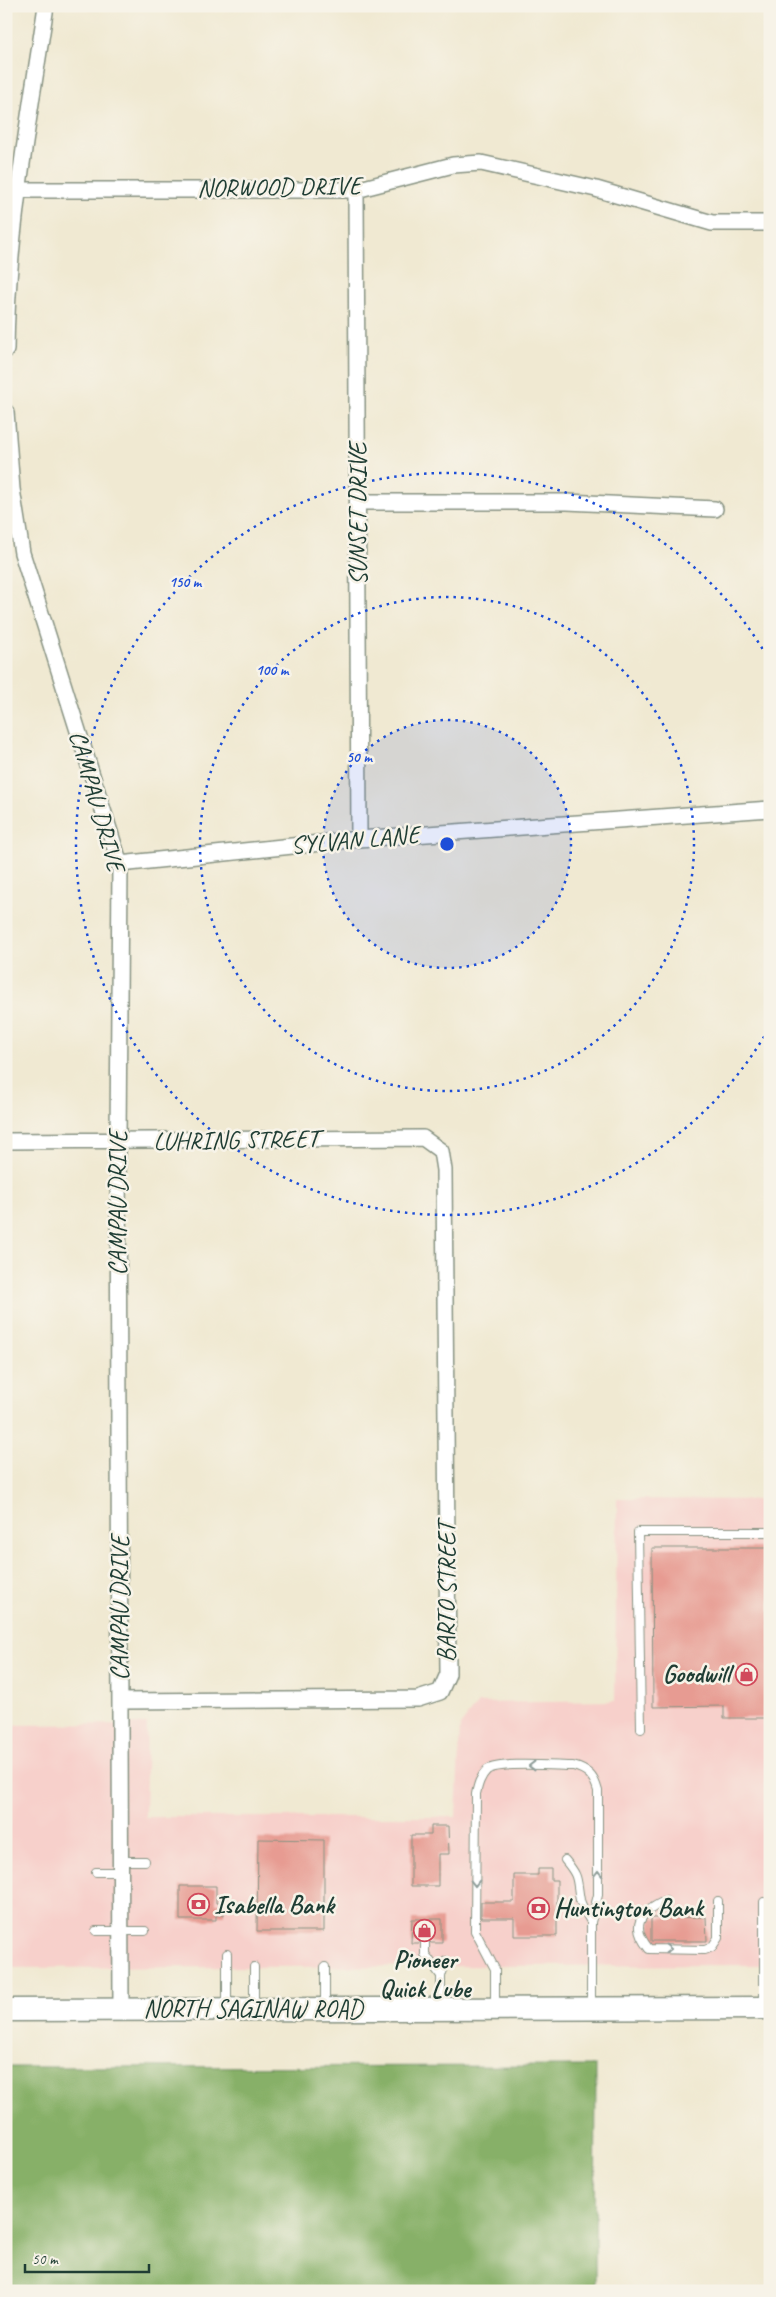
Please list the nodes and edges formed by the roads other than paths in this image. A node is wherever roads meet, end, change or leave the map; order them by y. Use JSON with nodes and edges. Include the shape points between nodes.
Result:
{"nodes":[{"id":1,"x":46,"y":6,"type":"edge"},
{"id":2,"x":18,"y":190,"type":"junction"},
{"id":3,"x":356,"y":190,"type":"junction"},
{"id":4,"x":770,"y":223,"type":"edge"},
{"id":5,"x":6,"y":350,"type":"edge"},
{"id":6,"x":6,"y":412,"type":"edge"},
{"id":7,"x":358,"y":502,"type":"junction"},
{"id":8,"x":716,"y":509,"type":"dead end"},
{"id":9,"x":770,"y":809,"type":"edge"},
{"id":10,"x":358,"y":838,"type":"junction"},
{"id":11,"x":120,"y":864,"type":"junction"},
{"id":12,"x":6,"y":1141,"type":"edge"},
{"id":13,"x":118,"y":1141,"type":"junction"},
{"id":14,"x":444,"y":1170,"type":"joint"},
{"id":15,"x":770,"y":1532,"type":"edge"},
{"id":16,"x":120,"y":1701,"type":"junction"},
{"id":17,"x":641,"y":1729,"type":"dead end"},
{"id":18,"x":145,"y":1860,"type":"dead end"},
{"id":19,"x":564,"y":1860,"type":"dead end"},
{"id":20,"x":120,"y":1866,"type":"junction"},
{"id":21,"x":96,"y":1872,"type":"dead end"},
{"id":22,"x":665,"y":1901,"type":"dead end"},
{"id":23,"x":718,"y":1901,"type":"dead end"},
{"id":24,"x":764,"y":1902,"type":"dead end"},
{"id":25,"x":591,"y":1922,"type":"junction"},
{"id":26,"x":96,"y":1931,"type":"dead end"},
{"id":27,"x":121,"y":1932,"type":"junction"},
{"id":28,"x":145,"y":1932,"type":"dead end"},
{"id":29,"x":425,"y":1943,"type":"dead end"},
{"id":30,"x":227,"y":1954,"type":"dead end"},
{"id":31,"x":446,"y":1961,"type":"dead end"},
{"id":32,"x":254,"y":1967,"type":"dead end"},
{"id":33,"x":325,"y":1967,"type":"dead end"},
{"id":34,"x":441,"y":1976,"type":"junction"},
{"id":35,"x":591,"y":2008,"type":"junction"},
{"id":36,"x":767,"y":2008,"type":"edge"},
{"id":37,"x":227,"y":2009,"type":"junction"},
{"id":38,"x":254,"y":2009,"type":"junction"},
{"id":39,"x":325,"y":2009,"type":"junction"},
{"id":40,"x":441,"y":2009,"type":"junction"},
{"id":41,"x":495,"y":2009,"type":"junction"},
{"id":42,"x":6,"y":2010,"type":"edge"},
{"id":43,"x":121,"y":2010,"type":"junction"}],
"edges":[{"from":1,"to":2,"type":"street"},
{"from":2,"to":3,"type":"street","name":"NORWOOD DRIVE"},
{"from":2,"to":5,"type":"street"},
{"from":3,"to":4,"type":"street","name":"NORWOOD DRIVE","via":[[453,164],[480,163],[596,189],[712,222]]},
{"from":3,"to":7,"type":"street","name":"SUNSET DRIVE"},
{"from":6,"to":11,"type":"street","name":"CAMPAU DRIVE","via":[[12,489],[22,553]]},
{"from":7,"to":8,"type":"street","via":[[566,502]]},
{"from":7,"to":10,"type":"street","name":"SUNSET DRIVE"},
{"from":9,"to":10,"type":"street","name":"SYLVAN LANE"},
{"from":10,"to":11,"type":"street","name":"SYLVAN LANE"},
{"from":11,"to":13,"type":"street","name":"CAMPAU DRIVE"},
{"from":12,"to":13,"type":"street","name":"LUHRING STREET"},
{"from":13,"to":14,"type":"street","name":"LUHRING STREET","via":[[423,1138],[441,1150]]},
{"from":13,"to":16,"type":"street","name":"CAMPAU DRIVE"},
{"from":14,"to":16,"type":"street","name":"BARTO STREET","via":[[448,1674],[440,1692],[418,1699]]},
{"from":15,"to":17,"type":"lane","via":[[638,1532]]},
{"from":16,"to":20,"type":"street","name":"CAMPAU DRIVE"},
{"from":18,"to":20,"type":"lane"},
{"from":19,"to":25,"type":"lane","via":[[576,1873],[580,1902]]},
{"from":20,"to":21,"type":"lane"},
{"from":20,"to":27,"type":"street","name":"CAMPAU DRIVE"},
{"from":22,"to":23,"type":"lane","one_way":true,"via":[[647,1909],[639,1920],[641,1939],[649,1949],[706,1950],[712,1947],[718,1938]]},
{"from":24,"to":36,"type":"lane"},
{"from":25,"to":35,"type":"lane"},
{"from":25,"to":41,"type":"lane","one_way":true,"via":[[598,1896],[598,1791],[595,1778],[584,1769],[573,1766],[489,1769],[480,1778],[476,1794],[475,1931],[495,1969]]},
{"from":26,"to":27,"type":"lane"},
{"from":27,"to":28,"type":"lane"},
{"from":27,"to":43,"type":"street","name":"CAMPAU DRIVE"},
{"from":29,"to":34,"type":"lane","via":[[425,1954]]},
{"from":30,"to":37,"type":"lane"},
{"from":31,"to":34,"type":"lane"},
{"from":32,"to":38,"type":"lane"},
{"from":33,"to":39,"type":"lane"},
{"from":34,"to":40,"type":"lane"},
{"from":35,"to":36,"type":"main road","name":"NORTH SAGINAW ROAD"},
{"from":35,"to":41,"type":"main road","name":"NORTH SAGINAW ROAD"},
{"from":37,"to":38,"type":"main road","name":"NORTH SAGINAW ROAD"},
{"from":37,"to":43,"type":"main road","name":"NORTH SAGINAW ROAD"},
{"from":38,"to":39,"type":"main road","name":"NORTH SAGINAW ROAD"},
{"from":39,"to":40,"type":"main road","name":"NORTH SAGINAW ROAD"},
{"from":40,"to":41,"type":"main road","name":"NORTH SAGINAW ROAD"},
{"from":42,"to":43,"type":"main road","name":"NORTH SAGINAW ROAD"}]}
